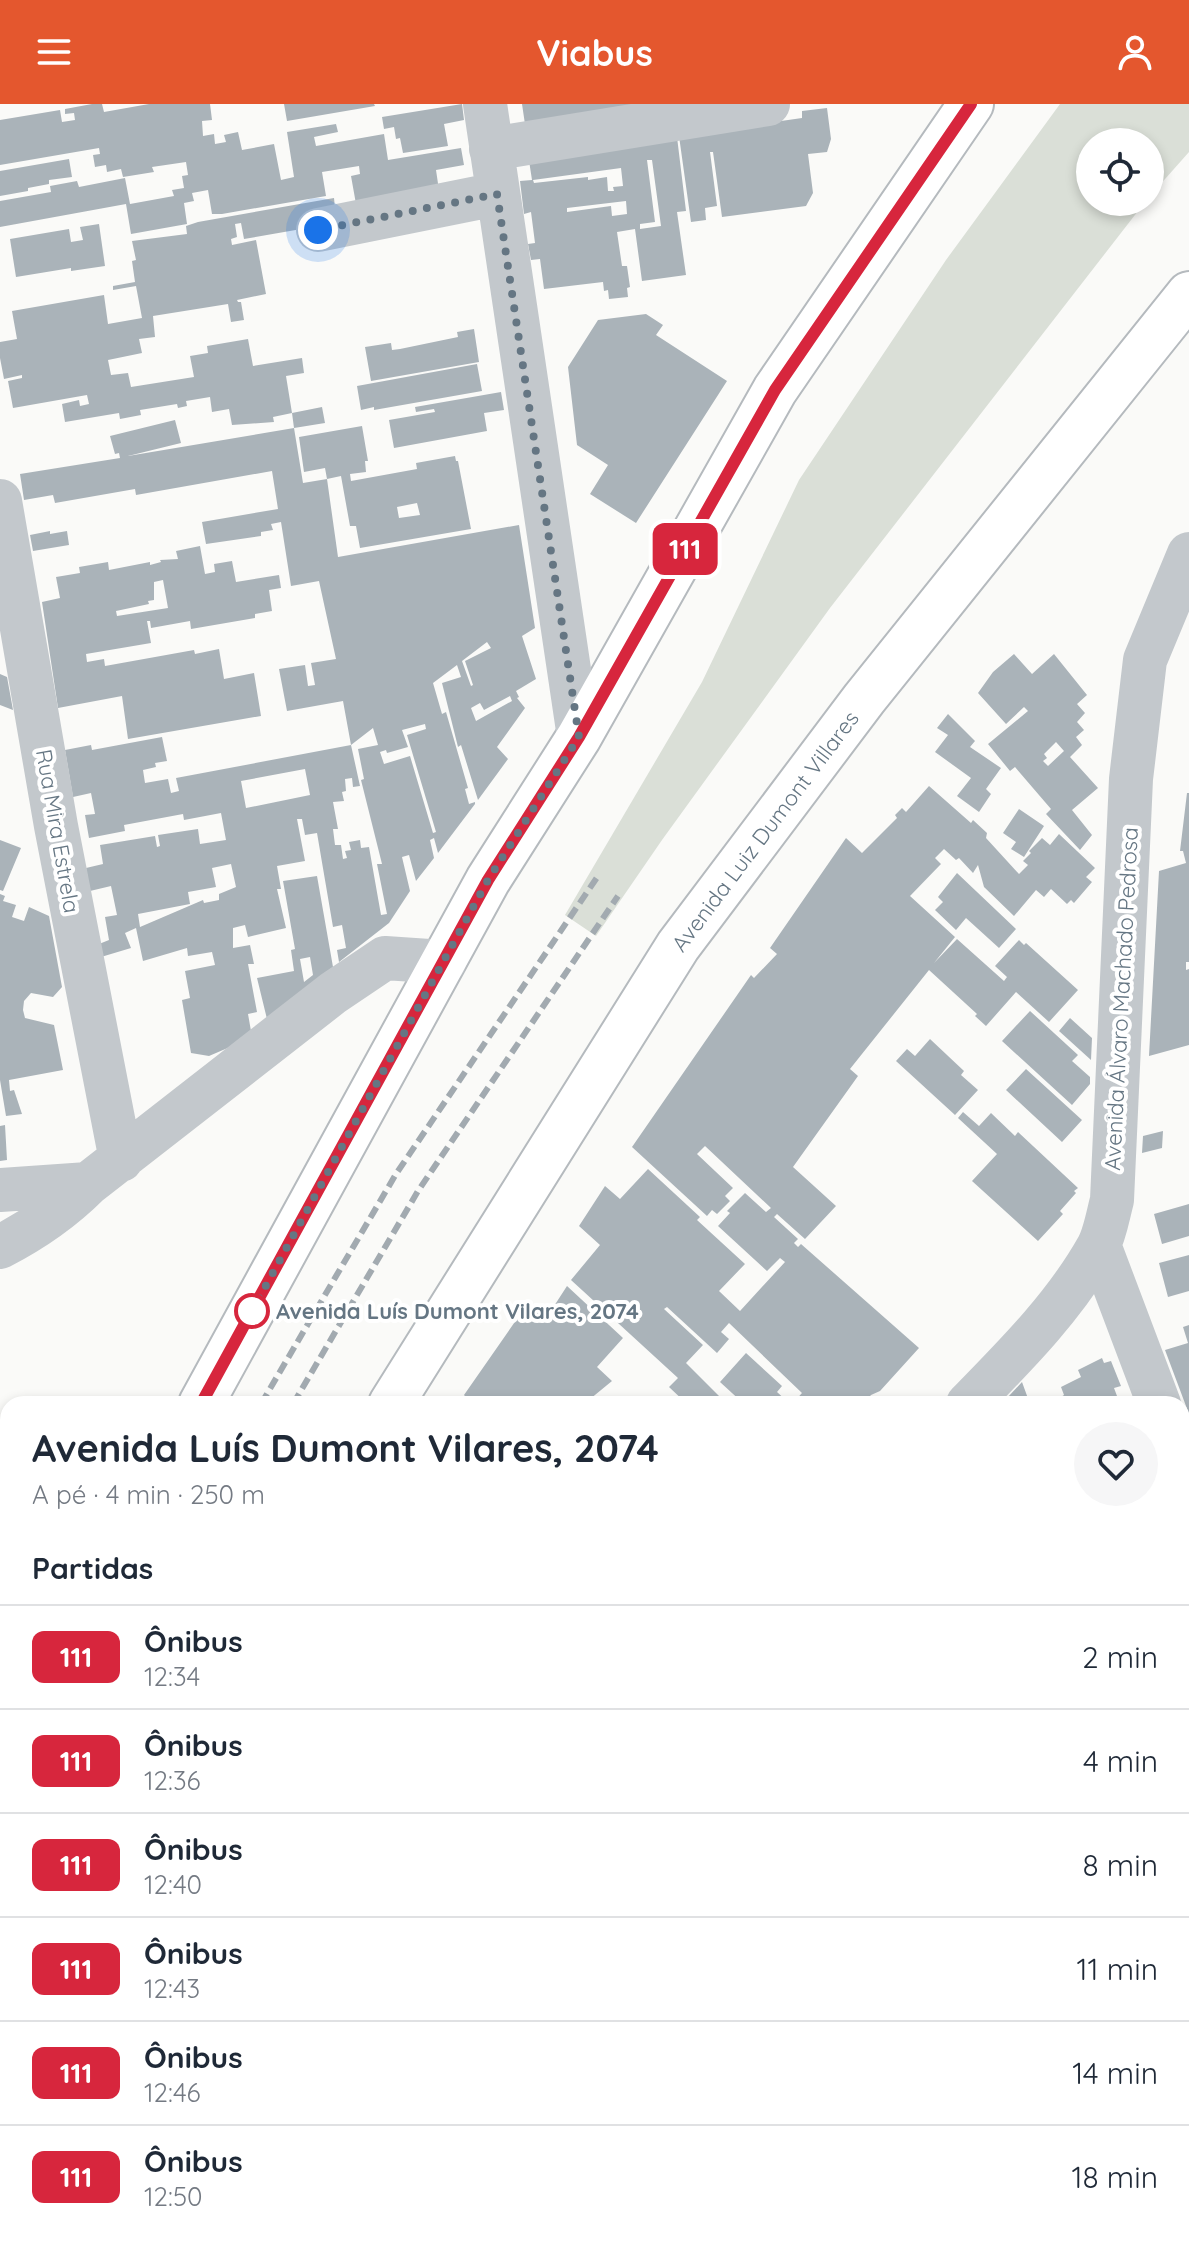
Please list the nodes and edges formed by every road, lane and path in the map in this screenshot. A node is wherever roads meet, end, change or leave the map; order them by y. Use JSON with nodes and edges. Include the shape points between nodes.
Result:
{"nodes":[{"id":1,"x":485,"y":104,"type":"edge"},
{"id":2,"x":768,"y":104,"type":"edge"},
{"id":3,"x":971,"y":104,"type":"edge"},
{"id":4,"x":491,"y":149,"type":"junction"},
{"id":5,"x":497,"y":194,"type":"junction"},
{"id":6,"x":318,"y":230,"type":"dead end"},
{"id":7,"x":1189,"y":294,"type":"edge"},
{"id":8,"x":0,"y":501,"type":"edge"},
{"id":9,"x":1189,"y":554,"type":"edge"},
{"id":10,"x":579,"y":737,"type":"junction"},
{"id":11,"x":444,"y":962,"type":"junction"},
{"id":12,"x":105,"y":1172,"type":"junction"},
{"id":13,"x":0,"y":1190,"type":"edge"},
{"id":14,"x":1099,"y":1245,"type":"junction"},
{"id":15,"x":0,"y":1247,"type":"edge"},
{"id":16,"x":205,"y":1396,"type":"edge"},
{"id":17,"x":396,"y":1396,"type":"edge"},
{"id":18,"x":976,"y":1396,"type":"edge"},
{"id":19,"x":1156,"y":1396,"type":"edge"}],
"edges":[{"from":1,"to":4,"type":"street"},
{"from":2,"to":4,"type":"street"},
{"from":3,"to":10,"type":"main road","via":[[775,390]]},
{"from":4,"to":5,"type":"street"},
{"from":5,"to":6,"type":"street"},
{"from":5,"to":10,"type":"street"},
{"from":7,"to":17,"type":"main road","name":"Avenida Luiz Dumont Villares","via":[[864,699],[678,946]]},
{"from":8,"to":12,"type":"street","name":"Rua Mira Estrela","via":[[56,826]]},
{"from":9,"to":14,"type":"street","name":"Avenida Álvaro Machado Pedrosa","via":[[1145,660],[1131,779],[1112,1200]]},
{"from":10,"to":11,"type":"main road","via":[[488,880]]},
{"from":11,"to":12,"type":"street","via":[[385,958]]},
{"from":11,"to":16,"type":"main road"},
{"from":12,"to":13,"type":"street"},
{"from":12,"to":15,"type":"street","via":[[29,1232]]},
{"from":14,"to":18,"type":"street","name":"Avenida Álvaro Machado Pedrosa","via":[[1014,1358]]},
{"from":14,"to":19,"type":"street"}]}
